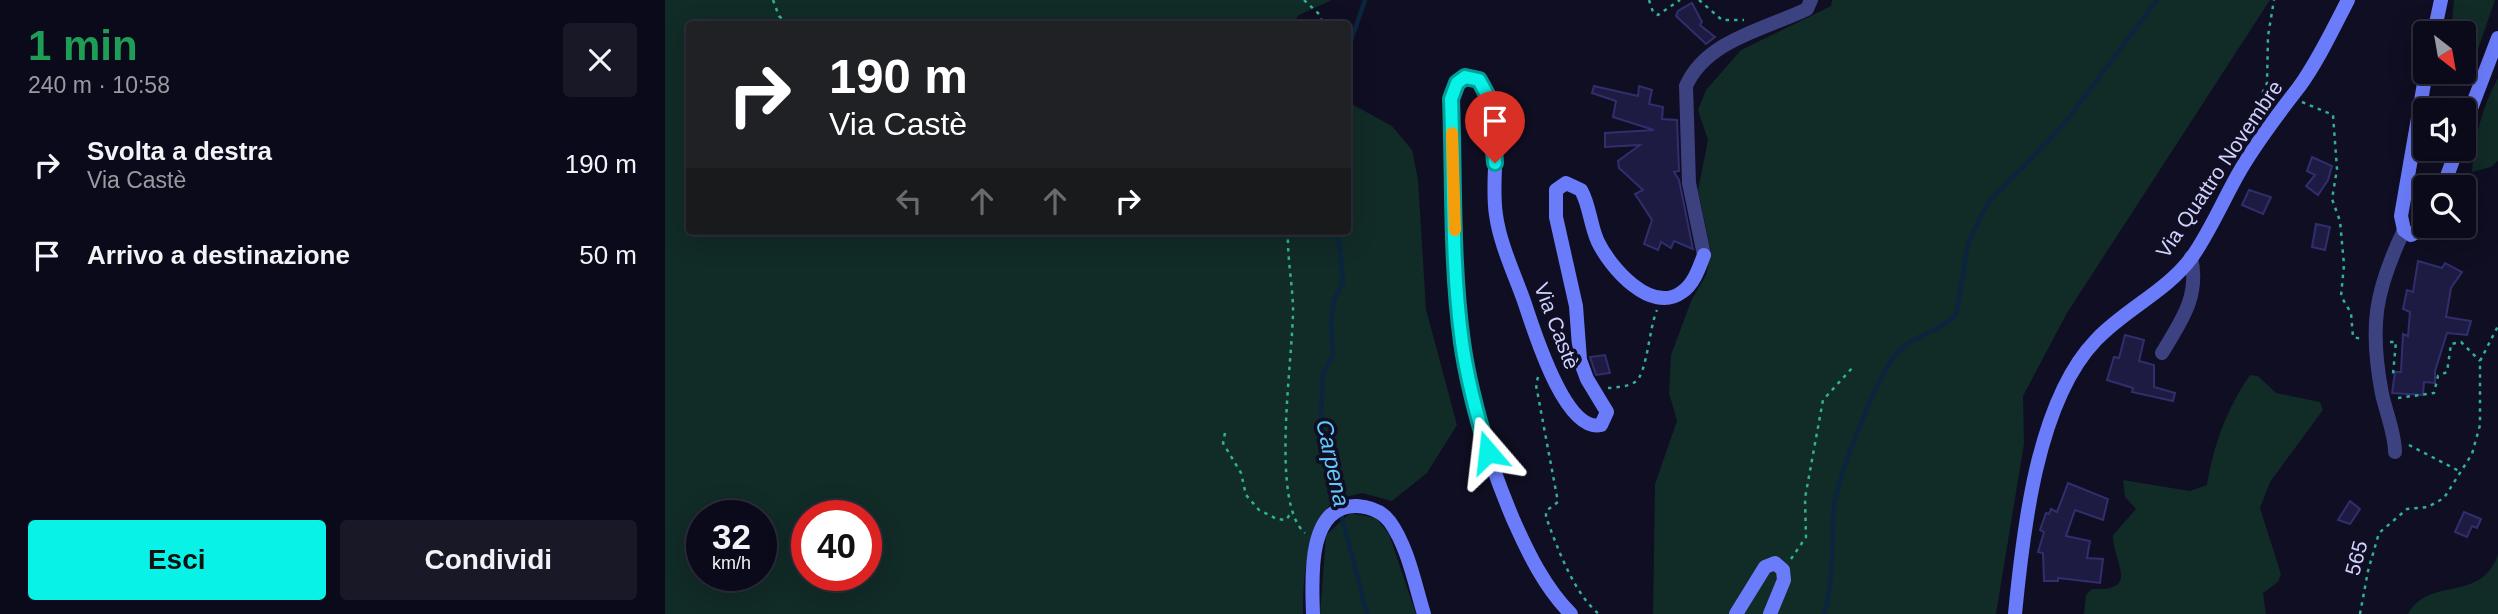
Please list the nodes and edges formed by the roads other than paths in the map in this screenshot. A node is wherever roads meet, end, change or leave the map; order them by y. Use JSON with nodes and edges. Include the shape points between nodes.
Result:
{"nodes":[{"id":1,"x":2349,"y":0,"type":"edge"},
{"id":2,"x":2441,"y":0,"type":"edge"},
{"id":3,"x":1811,"y":1,"type":"edge"},
{"id":4,"x":2437,"y":21,"type":"edge"},
{"id":5,"x":2498,"y":38,"type":"edge"},
{"id":6,"x":2424,"y":84,"type":"edge"},
{"id":7,"x":2475,"y":98,"type":"edge"},
{"id":8,"x":2404,"y":230,"type":"junction"},
{"id":9,"x":2413,"y":233,"type":"edge"},
{"id":10,"x":2191,"y":257,"type":"junction"},
{"id":11,"x":2162,"y":353,"type":"dead end"},
{"id":12,"x":2395,"y":448,"type":"road end"},
{"id":13,"x":1313,"y":614,"type":"edge"},
{"id":14,"x":1424,"y":614,"type":"edge"},
{"id":15,"x":1571,"y":614,"type":"edge"},
{"id":16,"x":1735,"y":614,"type":"edge"},
{"id":17,"x":1770,"y":614,"type":"edge"},
{"id":18,"x":2015,"y":614,"type":"edge"}],
"edges":[{"from":1,"to":10,"type":"street","name":"Via Quattro Novembre"},
{"from":2,"to":4,"type":"street"},
{"from":3,"to":15,"type":"street","name":"Via Castè","via":[[1807,9],[1711,53],[1686,86],[1689,183],[1704,255],[1684,292],[1661,299],[1616,271],[1593,230],[1581,190],[1573,184],[1559,186],[1554,200],[1557,226],[1576,306],[1580,360],[1607,412],[1598,426],[1587,423],[1572,409],[1545,362],[1499,233],[1491,102],[1479,80],[1465,77],[1457,83],[1451,99],[1462,341],[1474,405],[1495,475],[1520,534],[1546,582]]},
{"from":5,"to":7,"type":"street"},
{"from":6,"to":8,"type":"street","via":[[2401,216]]},
{"from":8,"to":9,"type":"street"},
{"from":8,"to":12,"type":"street","via":[[2383,274],[2375,342]]},
{"from":10,"to":11,"type":"street","via":[[2192,299]]},
{"from":10,"to":18,"type":"street","name":"Via Quattro Novembre","via":[[2158,291],[2102,334],[2068,375],[2047,427],[2020,559]]},
{"from":13,"to":14,"type":"street","via":[[1315,542],[1337,512],[1351,506],[1374,509],[1390,523]]},
{"from":16,"to":17,"type":"street","via":[[1767,564],[1779,565],[1783,580]]}]}
